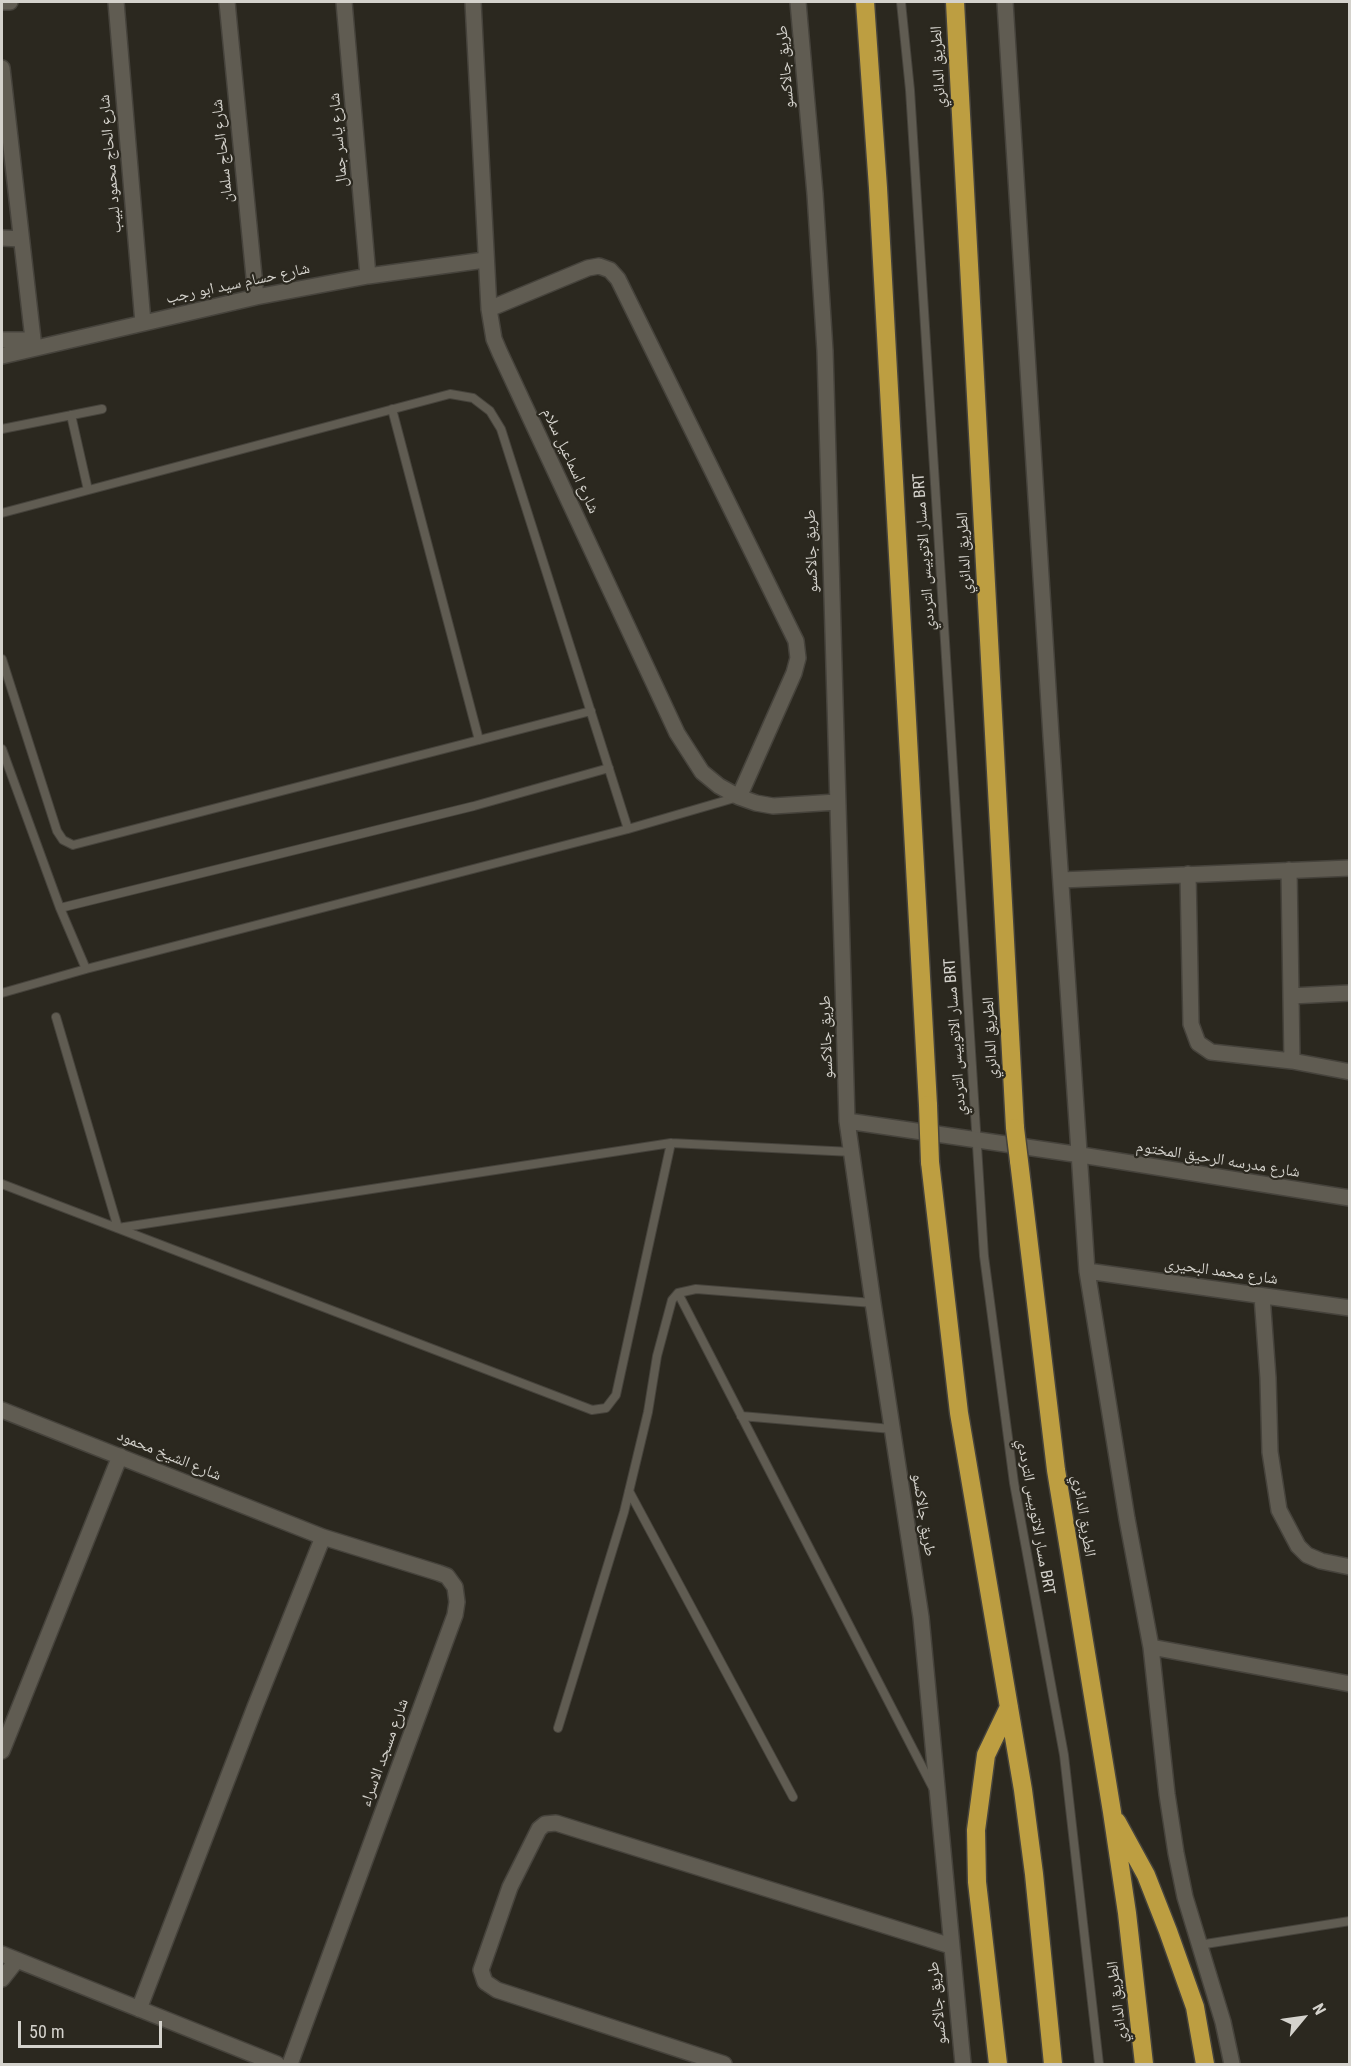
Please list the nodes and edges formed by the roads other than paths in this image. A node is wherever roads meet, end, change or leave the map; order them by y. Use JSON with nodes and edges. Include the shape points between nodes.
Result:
{"nodes":[{"id":1,"x":2,"y":2,"type":"edge"},
{"id":2,"x":10,"y":2,"type":"edge"},
{"id":3,"x":116,"y":2,"type":"edge"},
{"id":4,"x":226,"y":2,"type":"edge"},
{"id":5,"x":345,"y":2,"type":"edge"},
{"id":6,"x":473,"y":2,"type":"edge"},
{"id":7,"x":798,"y":2,"type":"edge"},
{"id":8,"x":865,"y":2,"type":"edge"},
{"id":9,"x":901,"y":2,"type":"edge"},
{"id":10,"x":955,"y":2,"type":"edge"},
{"id":11,"x":1005,"y":2,"type":"edge"},
{"id":12,"x":2,"y":68,"type":"edge"},
{"id":13,"x":5,"y":132,"type":"edge"},
{"id":14,"x":2,"y":238,"type":"edge"},
{"id":15,"x":21,"y":239,"type":"junction"},
{"id":16,"x":485,"y":260,"type":"junction"},
{"id":17,"x":368,"y":276,"type":"junction"},
{"id":18,"x":256,"y":297,"type":"junction"},
{"id":19,"x":489,"y":309,"type":"junction"},
{"id":20,"x":142,"y":323,"type":"junction"},
{"id":21,"x":2,"y":340,"type":"edge"},
{"id":22,"x":33,"y":344,"type":"junction"},
{"id":23,"x":2,"y":356,"type":"edge"},
{"id":24,"x":102,"y":409,"type":"dead end"},
{"id":25,"x":392,"y":409,"type":"junction"},
{"id":26,"x":71,"y":415,"type":"junction"},
{"id":27,"x":2,"y":429,"type":"edge"},
{"id":28,"x":88,"y":490,"type":"junction"},
{"id":29,"x":2,"y":513,"type":"edge"},
{"id":30,"x":2,"y":659,"type":"edge"},
{"id":31,"x":591,"y":711,"type":"junction"},
{"id":32,"x":479,"y":740,"type":"junction"},
{"id":33,"x":2,"y":749,"type":"edge"},
{"id":34,"x":609,"y":768,"type":"junction"},
{"id":35,"x":739,"y":797,"type":"junction"},
{"id":36,"x":837,"y":802,"type":"junction"},
{"id":37,"x":628,"y":829,"type":"junction"},
{"id":38,"x":1350,"y":868,"type":"edge"},
{"id":39,"x":1289,"y":870,"type":"junction"},
{"id":40,"x":1188,"y":874,"type":"junction"},
{"id":41,"x":1061,"y":880,"type":"junction"},
{"id":42,"x":60,"y":908,"type":"junction"},
{"id":43,"x":86,"y":969,"type":"junction"},
{"id":44,"x":2,"y":993,"type":"edge"},
{"id":45,"x":1350,"y":993,"type":"edge"},
{"id":46,"x":1291,"y":996,"type":"junction"},
{"id":47,"x":56,"y":1017,"type":"dead end"},
{"id":48,"x":1292,"y":1061,"type":"junction"},
{"id":49,"x":1350,"y":1072,"type":"edge"},
{"id":50,"x":847,"y":1121,"type":"junction"},
{"id":51,"x":672,"y":1143,"type":"junction"},
{"id":52,"x":852,"y":1152,"type":"junction"},
{"id":53,"x":1081,"y":1155,"type":"junction"},
{"id":54,"x":2,"y":1184,"type":"edge"},
{"id":55,"x":1350,"y":1198,"type":"edge"},
{"id":56,"x":118,"y":1228,"type":"junction"},
{"id":57,"x":1087,"y":1271,"type":"junction"},
{"id":58,"x":678,"y":1293,"type":"junction"},
{"id":59,"x":1262,"y":1296,"type":"junction"},
{"id":60,"x":873,"y":1304,"type":"junction"},
{"id":61,"x":1350,"y":1308,"type":"edge"},
{"id":62,"x":2,"y":1410,"type":"edge"},
{"id":63,"x":741,"y":1416,"type":"junction"},
{"id":64,"x":892,"y":1430,"type":"junction"},
{"id":65,"x":120,"y":1456,"type":"junction"},
{"id":66,"x":629,"y":1491,"type":"junction"},
{"id":67,"x":323,"y":1537,"type":"junction"},
{"id":68,"x":1350,"y":1567,"type":"edge"},
{"id":69,"x":1150,"y":1647,"type":"junction"},
{"id":70,"x":1350,"y":1684,"type":"edge"},
{"id":71,"x":1009,"y":1707,"type":"junction"},
{"id":72,"x":558,"y":1728,"type":"dead end"},
{"id":73,"x":2,"y":1751,"type":"edge"},
{"id":74,"x":794,"y":1797,"type":"dead end"},
{"id":75,"x":938,"y":1798,"type":"junction"},
{"id":76,"x":1112,"y":1812,"type":"junction"},
{"id":77,"x":1350,"y":1922,"type":"edge"},
{"id":78,"x":951,"y":1946,"type":"junction"},
{"id":79,"x":1199,"y":1946,"type":"junction"},
{"id":80,"x":2,"y":1954,"type":"edge"},
{"id":81,"x":17,"y":1960,"type":"junction"},
{"id":82,"x":2,"y":1980,"type":"edge"},
{"id":83,"x":139,"y":2009,"type":"junction"},
{"id":84,"x":277,"y":2064,"type":"edge"},
{"id":85,"x":290,"y":2064,"type":"edge"},
{"id":86,"x":724,"y":2064,"type":"edge"},
{"id":87,"x":963,"y":2064,"type":"edge"},
{"id":88,"x":998,"y":2064,"type":"edge"},
{"id":89,"x":1053,"y":2064,"type":"edge"},
{"id":90,"x":1099,"y":2064,"type":"edge"},
{"id":91,"x":1144,"y":2064,"type":"edge"},
{"id":92,"x":1205,"y":2064,"type":"edge"},
{"id":93,"x":1232,"y":2064,"type":"edge"}],
"edges":[{"from":1,"to":2,"type":"street"},
{"from":3,"to":20,"type":"street","name":"شارع الحاج محمود لبيب"},
{"from":4,"to":18,"type":"street","name":"شارع الحاج سلمان"},
{"from":5,"to":17,"type":"street","name":"شارع ياسر جمال"},
{"from":6,"to":16,"type":"street","name":"شارع اسماعيل سلام"},
{"from":7,"to":36,"type":"street","name":"طريق جالاكسو","via":[[825,351]]},
{"from":8,"to":71,"type":"highway","bridge":true,"via":[[930,1162],[959,1413]]},
{"from":9,"to":90,"type":"lane","name":"مسار الاتوبيس الترددي BRT","via":[[910,90],[984,1256],[1014,1483],[1064,1755]]},
{"from":10,"to":76,"type":"highway","name":"الطريق الدائري","bridge":true,"via":[[1016,1128],[1056,1470]]},
{"from":11,"to":41,"type":"street"},
{"from":12,"to":13,"type":"street"},
{"from":13,"to":15,"type":"street"},
{"from":14,"to":15,"type":"street"},
{"from":15,"to":22,"type":"street"},
{"from":16,"to":17,"type":"street","name":"شارع حسام سيد ابو رجب"},
{"from":16,"to":19,"type":"street","name":"شارع اسماعيل سلام"},
{"from":17,"to":18,"type":"street","name":"شارع حسام سيد ابو رجب"},
{"from":18,"to":20,"type":"street","name":"شارع حسام سيد ابو رجب"},
{"from":19,"to":35,"type":"street","name":"شارع اسماعيل سلام","via":[[500,353],[677,733],[702,772]]},
{"from":19,"to":35,"type":"street","via":[[588,268],[610,270],[618,279],[796,641],[798,658],[794,673]]},
{"from":20,"to":22,"type":"street","name":"شارع حسام سيد ابو رجب"},
{"from":21,"to":22,"type":"street"},
{"from":22,"to":23,"type":"street","name":"شارع حسام سيد ابو رجب"},
{"from":24,"to":26,"type":"lane"},
{"from":25,"to":28,"type":"lane"},
{"from":25,"to":31,"type":"lane","via":[[462,394],[483,404],[496,420]]},
{"from":25,"to":32,"type":"lane"},
{"from":26,"to":27,"type":"lane"},
{"from":26,"to":28,"type":"lane"},
{"from":28,"to":29,"type":"lane"},
{"from":30,"to":32,"type":"lane","via":[[57,831],[73,845]]},
{"from":31,"to":32,"type":"lane"},
{"from":31,"to":34,"type":"lane"},
{"from":33,"to":42,"type":"lane"},
{"from":34,"to":37,"type":"lane"},
{"from":34,"to":42,"type":"lane","via":[[474,806]]},
{"from":35,"to":36,"type":"street","name":"شارع اسماعيل سلام","via":[[773,806]]},
{"from":35,"to":37,"type":"lane"},
{"from":36,"to":50,"type":"street","name":"طريق جالاكسو"},
{"from":37,"to":43,"type":"lane"},
{"from":38,"to":39,"type":"street"},
{"from":39,"to":40,"type":"street"},
{"from":39,"to":46,"type":"street"},
{"from":40,"to":41,"type":"street"},
{"from":40,"to":48,"type":"street","via":[[1191,1024],[1198,1043],[1211,1052]]},
{"from":41,"to":53,"type":"street"},
{"from":42,"to":43,"type":"lane"},
{"from":43,"to":44,"type":"lane"},
{"from":45,"to":46,"type":"street"},
{"from":46,"to":48,"type":"street"},
{"from":47,"to":56,"type":"lane"},
{"from":48,"to":49,"type":"street"},
{"from":50,"to":52,"type":"street","name":"طريق جالاكسو"},
{"from":50,"to":53,"type":"street","name":"شارع مدرسه الرحيق المختوم"},
{"from":51,"to":52,"type":"lane"},
{"from":51,"to":56,"type":"lane"},
{"from":51,"to":56,"type":"lane","via":[[616,1395],[606,1408],[592,1410]]},
{"from":52,"to":60,"type":"street","name":"طريق جالاكسو"},
{"from":53,"to":55,"type":"street","name":"شارع مدرسه الرحيق المختوم"},
{"from":53,"to":57,"type":"street"},
{"from":54,"to":56,"type":"lane"},
{"from":57,"to":59,"type":"street","name":"شارع محمد البحيرى"},
{"from":57,"to":69,"type":"street"},
{"from":58,"to":60,"type":"lane","via":[[696,1289]]},
{"from":58,"to":63,"type":"lane"},
{"from":58,"to":66,"type":"lane","via":[[668,1309]]},
{"from":59,"to":61,"type":"street","name":"شارع محمد البحيرى"},
{"from":59,"to":68,"type":"street","via":[[1270,1452],[1279,1510],[1307,1555]]},
{"from":60,"to":64,"type":"street","name":"طريق جالاكسو"},
{"from":62,"to":65,"type":"street","name":"شارع الشيخ محمود"},
{"from":63,"to":64,"type":"lane"},
{"from":63,"to":75,"type":"lane"},
{"from":64,"to":75,"type":"street","name":"طريق جالاكسو","via":[[921,1617]]},
{"from":65,"to":67,"type":"street","name":"شارع الشيخ محمود"},
{"from":65,"to":73,"type":"street"},
{"from":66,"to":72,"type":"lane"},
{"from":66,"to":74,"type":"lane"},
{"from":67,"to":83,"type":"street"},
{"from":67,"to":85,"type":"street","name":"شارع مسجد الاسراء","via":[[447,1576],[458,1602]]},
{"from":69,"to":70,"type":"street"},
{"from":69,"to":79,"type":"street","via":[[1176,1853]]},
{"from":71,"to":88,"type":"highway","via":[[986,1755],[976,1830],[977,1882]]},
{"from":71,"to":89,"type":"highway","via":[[1035,1874]]},
{"from":75,"to":78,"type":"street","name":"طريق جالاكسو"},
{"from":76,"to":91,"type":"highway","name":"الطريق الدائري"},
{"from":76,"to":92,"type":"highway","via":[[1146,1875],[1168,1931],[1195,2007]]},
{"from":77,"to":79,"type":"lane"},
{"from":78,"to":86,"type":"street","via":[[556,1823],[538,1829],[510,1887],[481,1970],[485,1982],[497,1990]]},
{"from":78,"to":87,"type":"street","name":"طريق جالاكسو"},
{"from":79,"to":93,"type":"street"},
{"from":80,"to":81,"type":"street"},
{"from":81,"to":82,"type":"street"},
{"from":81,"to":83,"type":"street"},
{"from":83,"to":84,"type":"street"}]}
